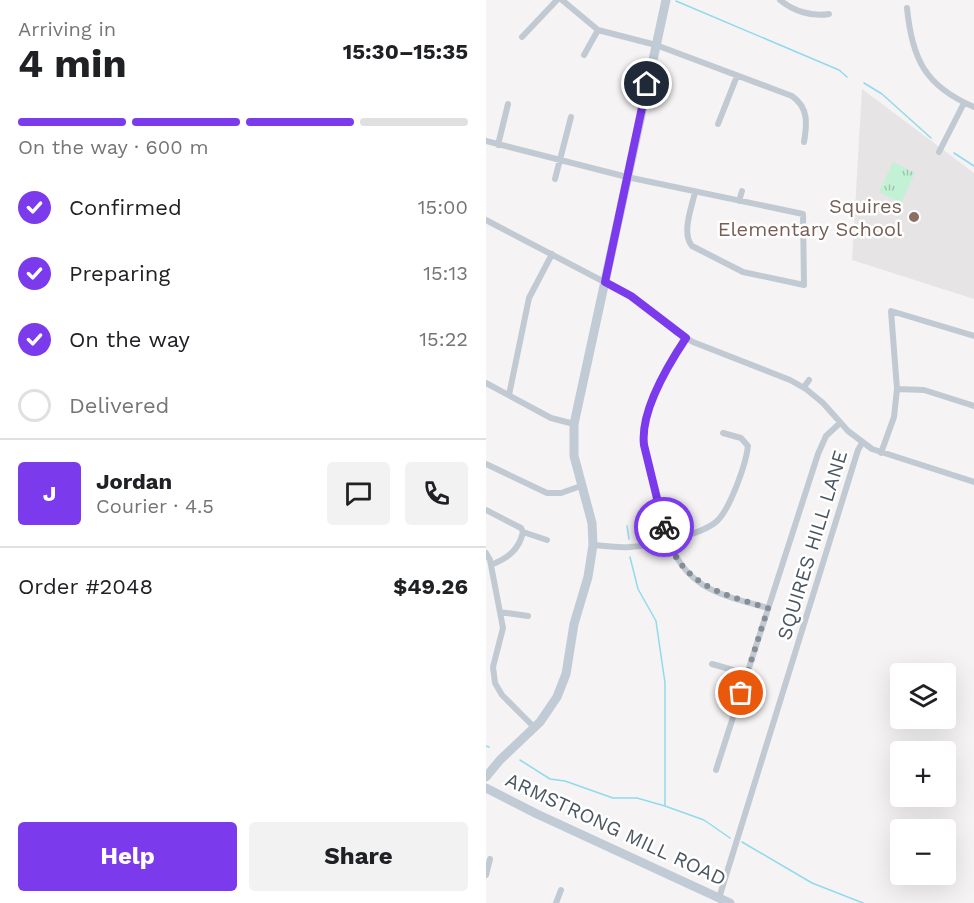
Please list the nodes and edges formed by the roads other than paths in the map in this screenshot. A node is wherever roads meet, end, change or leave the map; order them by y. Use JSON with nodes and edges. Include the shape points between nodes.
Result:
{"nodes":[{"id":1,"x":557,"y":0,"type":"edge"},
{"id":2,"x":562,"y":0,"type":"edge"},
{"id":3,"x":666,"y":0,"type":"edge"},
{"id":4,"x":780,"y":0,"type":"edge"},
{"id":5,"x":907,"y":8,"type":"dead end"},
{"id":6,"x":829,"y":15,"type":"dead end"},
{"id":7,"x":598,"y":30,"type":"junction"},
{"id":8,"x":522,"y":37,"type":"dead end"},
{"id":9,"x":656,"y":45,"type":"junction"},
{"id":10,"x":584,"y":55,"type":"dead end"},
{"id":11,"x":736,"y":76,"type":"junction"},
{"id":12,"x":964,"y":103,"type":"junction"},
{"id":13,"x":508,"y":104,"type":"dead end"},
{"id":14,"x":974,"y":107,"type":"edge"},
{"id":15,"x":571,"y":117,"type":"dead end"},
{"id":16,"x":718,"y":124,"type":"dead end"},
{"id":17,"x":486,"y":141,"type":"edge"},
{"id":18,"x":804,"y":142,"type":"dead end"},
{"id":19,"x":498,"y":145,"type":"junction"},
{"id":20,"x":939,"y":152,"type":"dead end"},
{"id":21,"x":560,"y":161,"type":"junction"},
{"id":22,"x":627,"y":177,"type":"junction"},
{"id":23,"x":555,"y":180,"type":"dead end"},
{"id":24,"x":742,"y":191,"type":"dead end"},
{"id":25,"x":695,"y":192,"type":"junction"},
{"id":26,"x":739,"y":201,"type":"junction"},
{"id":27,"x":486,"y":220,"type":"edge"},
{"id":28,"x":552,"y":254,"type":"junction"},
{"id":29,"x":605,"y":282,"type":"junction"},
{"id":30,"x":974,"y":336,"type":"edge"},
{"id":31,"x":686,"y":338,"type":"junction"},
{"id":32,"x":809,"y":380,"type":"dead end"},
{"id":33,"x":486,"y":383,"type":"edge"},
{"id":34,"x":804,"y":387,"type":"junction"},
{"id":35,"x":897,"y":389,"type":"junction"},
{"id":36,"x":508,"y":395,"type":"junction"},
{"id":37,"x":974,"y":406,"type":"edge"},
{"id":38,"x":840,"y":423,"type":"junction"},
{"id":39,"x":574,"y":424,"type":"junction"},
{"id":40,"x":723,"y":433,"type":"dead end"},
{"id":41,"x":862,"y":443,"type":"junction"},
{"id":42,"x":881,"y":453,"type":"junction"},
{"id":43,"x":486,"y":464,"type":"edge"},
{"id":44,"x":974,"y":482,"type":"edge"},
{"id":45,"x":581,"y":486,"type":"junction"},
{"id":46,"x":486,"y":510,"type":"edge"},
{"id":47,"x":523,"y":532,"type":"junction"},
{"id":48,"x":547,"y":540,"type":"dead end"},
{"id":49,"x":667,"y":540,"type":"junction"},
{"id":50,"x":593,"y":545,"type":"junction"},
{"id":51,"x":486,"y":553,"type":"edge"},
{"id":52,"x":491,"y":565,"type":"junction"},
{"id":53,"x":768,"y":608,"type":"junction"},
{"id":54,"x":500,"y":612,"type":"junction"},
{"id":55,"x":528,"y":616,"type":"dead end"},
{"id":56,"x":712,"y":664,"type":"dead end"},
{"id":57,"x":747,"y":674,"type":"junction"},
{"id":58,"x":535,"y":728,"type":"junction"},
{"id":59,"x":716,"y":770,"type":"dead end"},
{"id":60,"x":486,"y":777,"type":"edge"},
{"id":61,"x":486,"y":788,"type":"edge"},
{"id":62,"x":490,"y":859,"type":"dead end"},
{"id":63,"x":486,"y":875,"type":"edge"},
{"id":64,"x":561,"y":890,"type":"dead end"},
{"id":65,"x":719,"y":898,"type":"junction"},
{"id":66,"x":556,"y":903,"type":"edge"},
{"id":67,"x":730,"y":903,"type":"edge"}],
"edges":[{"from":1,"to":8,"type":"street"},
{"from":2,"to":7,"type":"street"},
{"from":3,"to":9,"type":"street"},
{"from":4,"to":6,"type":"street","via":[[812,15]]},
{"from":5,"to":12,"type":"street","via":[[913,46],[922,66],[940,87]]},
{"from":7,"to":9,"type":"street"},
{"from":7,"to":10,"type":"street"},
{"from":9,"to":11,"type":"street"},
{"from":9,"to":22,"type":"street"},
{"from":11,"to":16,"type":"street"},
{"from":11,"to":18,"type":"street","via":[[798,100],[806,112]]},
{"from":12,"to":14,"type":"street"},
{"from":12,"to":20,"type":"street"},
{"from":13,"to":19,"type":"street"},
{"from":15,"to":21,"type":"street"},
{"from":17,"to":19,"type":"street"},
{"from":19,"to":21,"type":"street"},
{"from":21,"to":22,"type":"street"},
{"from":21,"to":23,"type":"street"},
{"from":22,"to":25,"type":"street"},
{"from":22,"to":29,"type":"street"},
{"from":24,"to":26,"type":"street"},
{"from":25,"to":26,"type":"street"},
{"from":25,"to":26,"type":"street","via":[[687,232],[692,246],[742,272],[804,285],[803,214]]},
{"from":27,"to":28,"type":"street"},
{"from":28,"to":29,"type":"street"},
{"from":28,"to":36,"type":"street","via":[[529,298]]},
{"from":29,"to":31,"type":"street","via":[[631,296]]},
{"from":29,"to":39,"type":"street"},
{"from":30,"to":35,"type":"street","via":[[891,311]]},
{"from":31,"to":34,"type":"street"},
{"from":31,"to":49,"type":"street","via":[[666,370],[643,435]]},
{"from":32,"to":34,"type":"street"},
{"from":33,"to":36,"type":"street"},
{"from":34,"to":38,"type":"street"},
{"from":35,"to":37,"type":"street","via":[[924,390]]},
{"from":35,"to":42,"type":"street","via":[[894,417]]},
{"from":36,"to":39,"type":"street","via":[[551,418]]},
{"from":38,"to":41,"type":"street"},
{"from":38,"to":53,"type":"street","via":[[826,436],[818,454]]},
{"from":39,"to":45,"type":"street","via":[[574,456]]},
{"from":40,"to":49,"type":"street","via":[[741,438],[748,446],[729,505],[712,526]]},
{"from":41,"to":42,"type":"street"},
{"from":41,"to":65,"type":"street","name":"SQUIRES HILL LANE"},
{"from":42,"to":44,"type":"street"},
{"from":43,"to":45,"type":"street","via":[[547,494]]},
{"from":45,"to":50,"type":"street","via":[[592,523]]},
{"from":46,"to":47,"type":"street"},
{"from":47,"to":48,"type":"street"},
{"from":47,"to":52,"type":"street","via":[[516,549],[506,559]]},
{"from":49,"to":50,"type":"street","via":[[627,547]]},
{"from":49,"to":53,"type":"street","via":[[681,564],[704,585]]},
{"from":50,"to":58,"type":"street","via":[[566,674],[550,709]]},
{"from":51,"to":52,"type":"street"},
{"from":52,"to":54,"type":"street"},
{"from":53,"to":57,"type":"street"},
{"from":54,"to":55,"type":"street"},
{"from":54,"to":58,"type":"street","via":[[503,628],[493,667],[495,683]]},
{"from":56,"to":57,"type":"street"},
{"from":57,"to":59,"type":"street"},
{"from":58,"to":60,"type":"street"},
{"from":61,"to":65,"type":"street","name":"ARMSTRONG MILL ROAD"},
{"from":62,"to":63,"type":"street"},
{"from":64,"to":66,"type":"street"},
{"from":65,"to":67,"type":"street","name":"ARMSTRONG MILL ROAD"}]}
